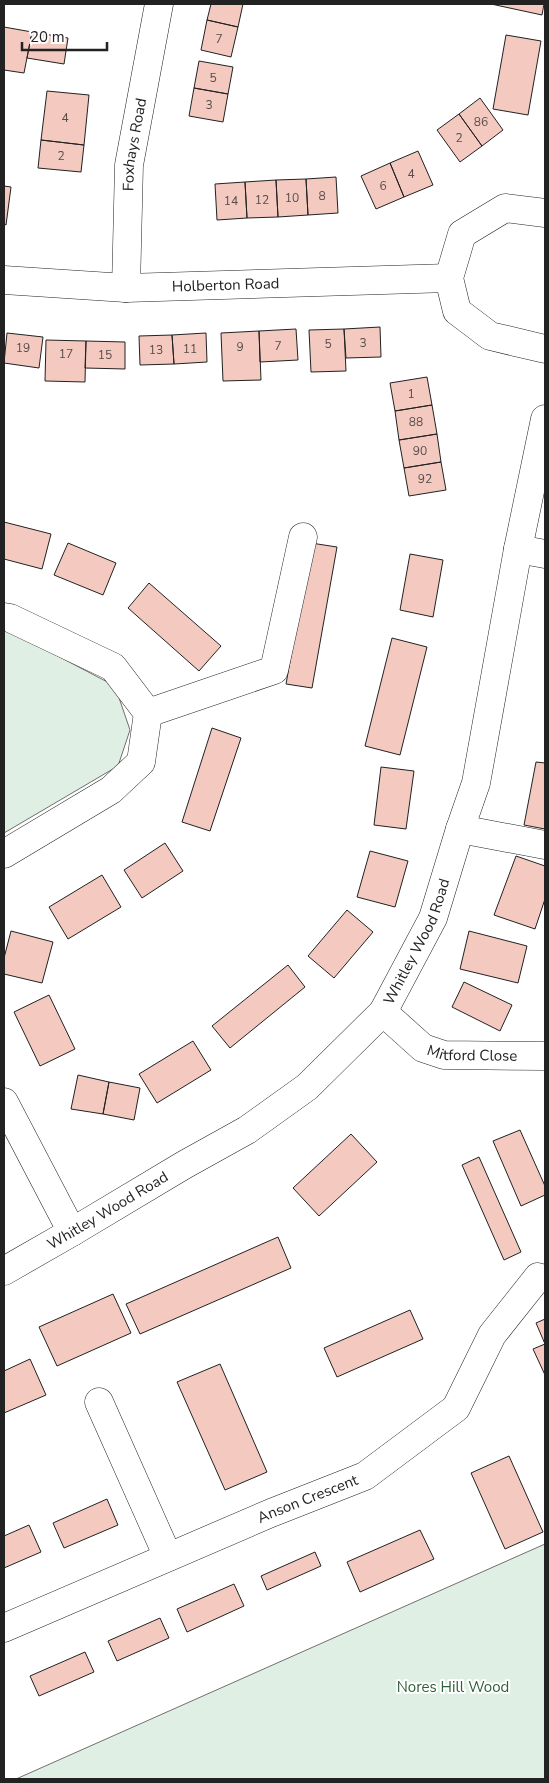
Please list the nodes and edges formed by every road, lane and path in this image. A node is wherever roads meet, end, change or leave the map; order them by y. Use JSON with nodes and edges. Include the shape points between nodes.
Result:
{"nodes":[{"id":1,"x":156,"y":4,"type":"edge"},
{"id":2,"x":545,"y":213,"type":"edge"},
{"id":3,"x":449,"y":278,"type":"junction"},
{"id":4,"x":4,"y":280,"type":"edge"},
{"id":5,"x":126,"y":288,"type":"junction"},
{"id":6,"x":545,"y":349,"type":"edge"},
{"id":7,"x":545,"y":419,"type":"edge"},
{"id":8,"x":303,"y":537,"type":"dead end"},
{"id":9,"x":518,"y":549,"type":"junction"},
{"id":10,"x":545,"y":554,"type":"edge"},
{"id":11,"x":4,"y":617,"type":"edge"},
{"id":12,"x":148,"y":713,"type":"junction"},
{"id":13,"x":460,"y":828,"type":"junction"},
{"id":14,"x":545,"y":845,"type":"edge"},
{"id":15,"x":4,"y":854,"type":"edge"},
{"id":16,"x":383,"y":1012,"type":"junction"},
{"id":17,"x":545,"y":1056,"type":"edge"},
{"id":18,"x":4,"y":1102,"type":"edge"},
{"id":19,"x":72,"y":1232,"type":"junction"},
{"id":20,"x":4,"y":1271,"type":"edge"},
{"id":21,"x":538,"y":1277,"type":"dead end"},
{"id":22,"x":99,"y":1402,"type":"dead end"},
{"id":23,"x":168,"y":1558,"type":"junction"},
{"id":24,"x":4,"y":1628,"type":"edge"}],
"edges":[{"from":1,"to":5,"type":"street","name":"Foxhays Road","via":[[129,165]]},
{"from":2,"to":3,"type":"street","via":[[505,208],[462,234]]},
{"from":3,"to":5,"type":"street","name":"Holberton Road"},
{"from":3,"to":6,"type":"street","via":[[457,311],[490,336]]},
{"from":4,"to":5,"type":"street","name":"Holberton Road"},
{"from":7,"to":9,"type":"street","name":"Whitley Wood Road"},
{"from":8,"to":12,"type":"street","via":[[274,670]]},
{"from":9,"to":10,"type":"street"},
{"from":9,"to":13,"type":"street","name":"Whitley Wood Road","via":[[476,783]]},
{"from":11,"to":12,"type":"street","via":[[113,667]]},
{"from":12,"to":15,"type":"street","via":[[140,762],[123,779],[111,790]]},
{"from":13,"to":14,"type":"street"},
{"from":13,"to":16,"type":"street","name":"Whitley Wood Road","via":[[433,918]]},
{"from":16,"to":17,"type":"street","name":"Mitford Close","via":[[424,1048],[444,1055]]},
{"from":16,"to":19,"type":"street","name":"Whitley Wood Road","via":[[306,1087],[247,1130]]},
{"from":18,"to":19,"type":"street"},
{"from":19,"to":20,"type":"street","name":"Whitley Wood Road"},
{"from":21,"to":23,"type":"street","name":"Anson Crescent","via":[[492,1335],[456,1408],[365,1476]]},
{"from":22,"to":23,"type":"street"},
{"from":23,"to":24,"type":"street","name":"Anson Crescent"}]}
